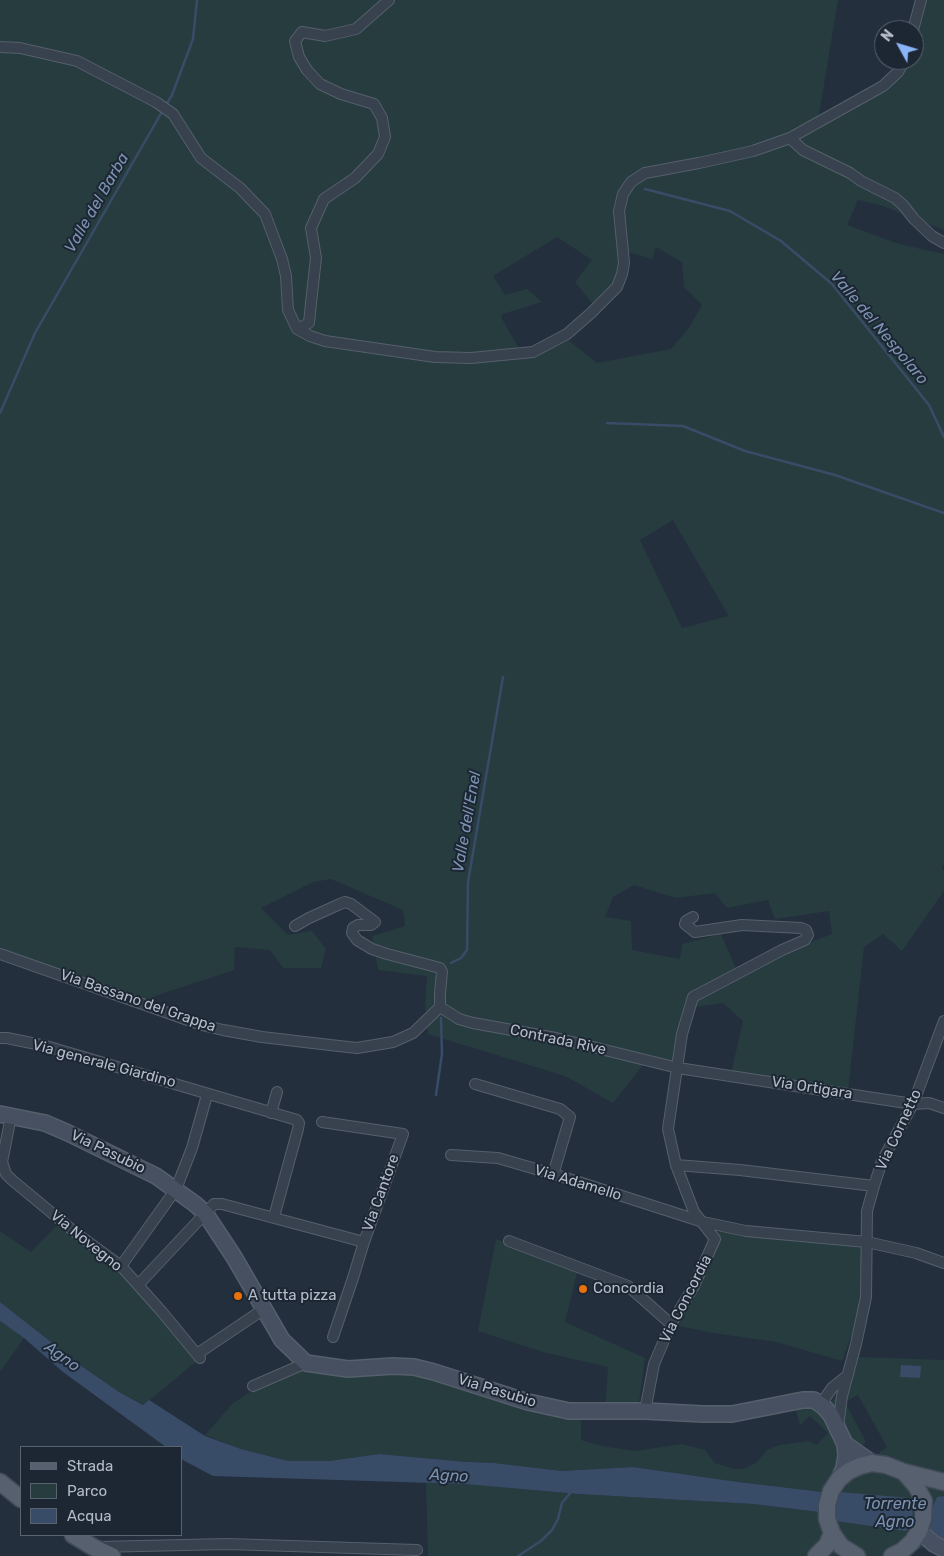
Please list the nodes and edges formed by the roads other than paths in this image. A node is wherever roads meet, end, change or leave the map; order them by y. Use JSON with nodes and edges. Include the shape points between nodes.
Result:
{"nodes":[{"id":1,"x":389,"y":0,"type":"edge"},
{"id":2,"x":921,"y":0,"type":"edge"},
{"id":3,"x":916,"y":20,"type":"edge"},
{"id":4,"x":0,"y":48,"type":"edge"},
{"id":5,"x":899,"y":70,"type":"edge"},
{"id":6,"x":790,"y":138,"type":"junction"},
{"id":7,"x":944,"y":243,"type":"edge"},
{"id":8,"x":298,"y":328,"type":"junction"},
{"id":9,"x":686,"y":920,"type":"dead end"},
{"id":10,"x":295,"y":926,"type":"dead end"},
{"id":11,"x":0,"y":954,"type":"edge"},
{"id":12,"x":440,"y":1007,"type":"junction"},
{"id":13,"x":944,"y":1021,"type":"edge"},
{"id":14,"x":0,"y":1038,"type":"edge"},
{"id":15,"x":678,"y":1068,"type":"junction"},
{"id":16,"x":475,"y":1084,"type":"dead end"},
{"id":17,"x":277,"y":1092,"type":"dead end"},
{"id":18,"x":207,"y":1094,"type":"junction"},
{"id":19,"x":913,"y":1104,"type":"junction"},
{"id":20,"x":944,"y":1108,"type":"edge"},
{"id":21,"x":271,"y":1113,"type":"junction"},
{"id":22,"x":6,"y":1115,"type":"edge"},
{"id":23,"x":322,"y":1122,"type":"dead end"},
{"id":24,"x":452,"y":1155,"type":"dead end"},
{"id":25,"x":676,"y":1166,"type":"junction"},
{"id":26,"x":553,"y":1175,"type":"junction"},
{"id":27,"x":874,"y":1186,"type":"junction"},
{"id":28,"x":176,"y":1189,"type":"junction"},
{"id":29,"x":204,"y":1213,"type":"junction"},
{"id":30,"x":274,"y":1217,"type":"junction"},
{"id":31,"x":703,"y":1222,"type":"junction"},
{"id":32,"x":509,"y":1241,"type":"dead end"},
{"id":33,"x":364,"y":1242,"type":"junction"},
{"id":34,"x":866,"y":1242,"type":"junction"},
{"id":35,"x":944,"y":1263,"type":"edge"},
{"id":36,"x":121,"y":1266,"type":"junction"},
{"id":37,"x":138,"y":1285,"type":"junction"},
{"id":38,"x":264,"y":1309,"type":"junction"},
{"id":39,"x":671,"y":1324,"type":"junction"},
{"id":40,"x":333,"y":1337,"type":"dead end"},
{"id":41,"x":306,"y":1363,"type":"junction"},
{"id":42,"x":848,"y":1375,"type":"junction"},
{"id":43,"x":253,"y":1386,"type":"dead end"},
{"id":44,"x":832,"y":1388,"type":"junction"},
{"id":45,"x":803,"y":1400,"type":"junction"},
{"id":46,"x":824,"y":1407,"type":"junction"},
{"id":47,"x":645,"y":1411,"type":"junction"},
{"id":48,"x":838,"y":1429,"type":"junction"},
{"id":49,"x":845,"y":1444,"type":"junction"},
{"id":50,"x":872,"y":1463,"type":"junction"},
{"id":51,"x":904,"y":1472,"type":"junction"},
{"id":52,"x":839,"y":1479,"type":"junction"},
{"id":53,"x":0,"y":1482,"type":"edge"},
{"id":54,"x":944,"y":1482,"type":"edge"},
{"id":55,"x":944,"y":1489,"type":"edge"},
{"id":56,"x":20,"y":1498,"type":"edge"},
{"id":57,"x":924,"y":1501,"type":"junction"},
{"id":58,"x":830,"y":1526,"type":"junction"},
{"id":59,"x":919,"y":1531,"type":"junction"},
{"id":60,"x":75,"y":1536,"type":"edge"},
{"id":61,"x":93,"y":1547,"type":"junction"},
{"id":62,"x":944,"y":1548,"type":"edge"},
{"id":63,"x":417,"y":1550,"type":"dead end"},
{"id":64,"x":318,"y":1551,"type":"edge"},
{"id":65,"x":944,"y":1555,"type":"edge"},
{"id":66,"x":112,"y":1556,"type":"edge"},
{"id":67,"x":816,"y":1556,"type":"edge"},
{"id":68,"x":857,"y":1556,"type":"edge"},
{"id":69,"x":892,"y":1556,"type":"edge"},
{"id":70,"x":934,"y":1556,"type":"edge"}],
"edges":[{"from":1,"to":8,"type":"street","via":[[356,30],[325,36],[302,32],[295,41],[299,57],[320,84],[374,104],[382,118],[385,137],[378,154],[355,178],[324,199],[311,228],[316,258],[309,323]]},
{"from":2,"to":3,"type":"street"},
{"from":4,"to":8,"type":"street","via":[[20,48],[77,60],[173,114],[201,158],[240,188],[265,214],[282,259],[288,310]]},
{"from":5,"to":6,"type":"street","via":[[883,86]]},
{"from":6,"to":7,"type":"street","via":[[803,150],[895,198],[932,236]]},
{"from":6,"to":8,"type":"street","via":[[753,150],[645,173],[631,182],[623,194],[619,211],[624,263],[617,287],[567,334],[534,352],[472,358],[435,357],[325,341]]},
{"from":9,"to":15,"type":"street","name":"Via Concordia","via":[[695,932],[742,925],[800,928],[808,935],[805,940],[694,997],[682,1034]]},
{"from":10,"to":12,"type":"street","via":[[345,902],[351,904],[375,922],[371,925],[358,924],[353,928],[352,933],[357,940],[372,949],[440,968]]},
{"from":11,"to":12,"type":"street","name":"Via Bassano del Grappa","via":[[202,1025],[262,1037],[357,1048],[380,1045],[413,1033]]},
{"from":12,"to":15,"type":"street","name":"Contrada Rive","via":[[473,1024],[556,1038]]},
{"from":13,"to":19,"type":"street","name":"Via Cornetto"},
{"from":14,"to":18,"type":"street","name":"Via generale Giardino","via":[[46,1046]]},
{"from":15,"to":19,"type":"street","name":"Via Ortigara"},
{"from":15,"to":25,"type":"street","name":"Via Concordia","via":[[668,1129]]},
{"from":16,"to":26,"type":"street","via":[[560,1109],[570,1117]]},
{"from":17,"to":21,"type":"street"},
{"from":18,"to":21,"type":"street"},
{"from":18,"to":28,"type":"street"},
{"from":19,"to":20,"type":"street","name":"Via Ortigara","via":[[929,1103]]},
{"from":19,"to":27,"type":"street","name":"Via Cornetto","via":[[882,1161]]},
{"from":21,"to":30,"type":"street","via":[[299,1123]]},
{"from":22,"to":28,"type":"main road","name":"Via Pasubio","via":[[45,1123],[66,1132],[138,1166]]},
{"from":22,"to":36,"type":"street","name":"Via Novegno","via":[[2,1162],[6,1174]]},
{"from":23,"to":33,"type":"street","name":"Via Cantore","via":[[403,1134]]},
{"from":24,"to":26,"type":"street","name":"Via Adamello","via":[[498,1158]]},
{"from":25,"to":27,"type":"street"},
{"from":25,"to":31,"type":"street","name":"Via Concordia","via":[[694,1212]]},
{"from":26,"to":31,"type":"street","name":"Via Adamello"},
{"from":27,"to":34,"type":"street","name":"Via Cornetto","via":[[867,1211]]},
{"from":28,"to":29,"type":"main road","name":"Via Pasubio"},
{"from":28,"to":36,"type":"street"},
{"from":29,"to":30,"type":"street","name":"Via Cantore","via":[[214,1204],[222,1204]]},
{"from":29,"to":37,"type":"street"},
{"from":29,"to":38,"type":"main road","name":"Via Pasubio"},
{"from":30,"to":33,"type":"street","name":"Via Cantore"},
{"from":31,"to":34,"type":"street","via":[[746,1232]]},
{"from":31,"to":39,"type":"street","name":"Via Concordia","via":[[715,1239],[694,1286]]},
{"from":32,"to":39,"type":"street","via":[[628,1286]]},
{"from":33,"to":40,"type":"street"},
{"from":34,"to":35,"type":"street"},
{"from":34,"to":42,"type":"street","name":"Via Cornetto","via":[[866,1297]]},
{"from":36,"to":37,"type":"street","name":"Via Novegno"},
{"from":37,"to":38,"type":"street","name":"Via Novegno","via":[[200,1355]]},
{"from":38,"to":41,"type":"main road","name":"Via Pasubio","via":[[282,1340]]},
{"from":39,"to":47,"type":"street","name":"Via Concordia","via":[[654,1364]]},
{"from":41,"to":43,"type":"street"},
{"from":41,"to":47,"type":"main road","name":"Via Pasubio","via":[[348,1369],[414,1367],[528,1402],[569,1411]]},
{"from":42,"to":44,"type":"street"},
{"from":42,"to":48,"type":"street","name":"Via Cornetto"},
{"from":44,"to":45,"type":"street"},
{"from":44,"to":46,"type":"street"},
{"from":45,"to":46,"type":"main road","name":"Via Pasubio","via":[[814,1400]]},
{"from":45,"to":47,"type":"main road","name":"Via Pasubio","via":[[732,1414]]},
{"from":46,"to":48,"type":"main road"},
{"from":48,"to":49,"type":"main road"},
{"from":49,"to":50,"type":"main road"},
{"from":49,"to":52,"type":"main road","via":[[844,1468]]},
{"from":50,"to":51,"type":"main road"},
{"from":50,"to":52,"type":"main road","via":[[849,1471]]},
{"from":51,"to":54,"type":"main road"},
{"from":51,"to":57,"type":"main road"},
{"from":52,"to":58,"type":"main road","via":[[827,1505]]},
{"from":53,"to":56,"type":"main road"},
{"from":55,"to":57,"type":"main road"},
{"from":57,"to":59,"type":"main road"},
{"from":58,"to":67,"type":"main road","via":[[827,1545]]},
{"from":58,"to":68,"type":"main road","via":[[842,1546]]},
{"from":59,"to":62,"type":"main road"},
{"from":59,"to":69,"type":"main road","via":[[902,1552]]},
{"from":60,"to":61,"type":"main road"},
{"from":61,"to":64,"type":"street","via":[[227,1544]]},
{"from":61,"to":66,"type":"main road"},
{"from":63,"to":64,"type":"street"},
{"from":65,"to":70,"type":"main road"}]}
